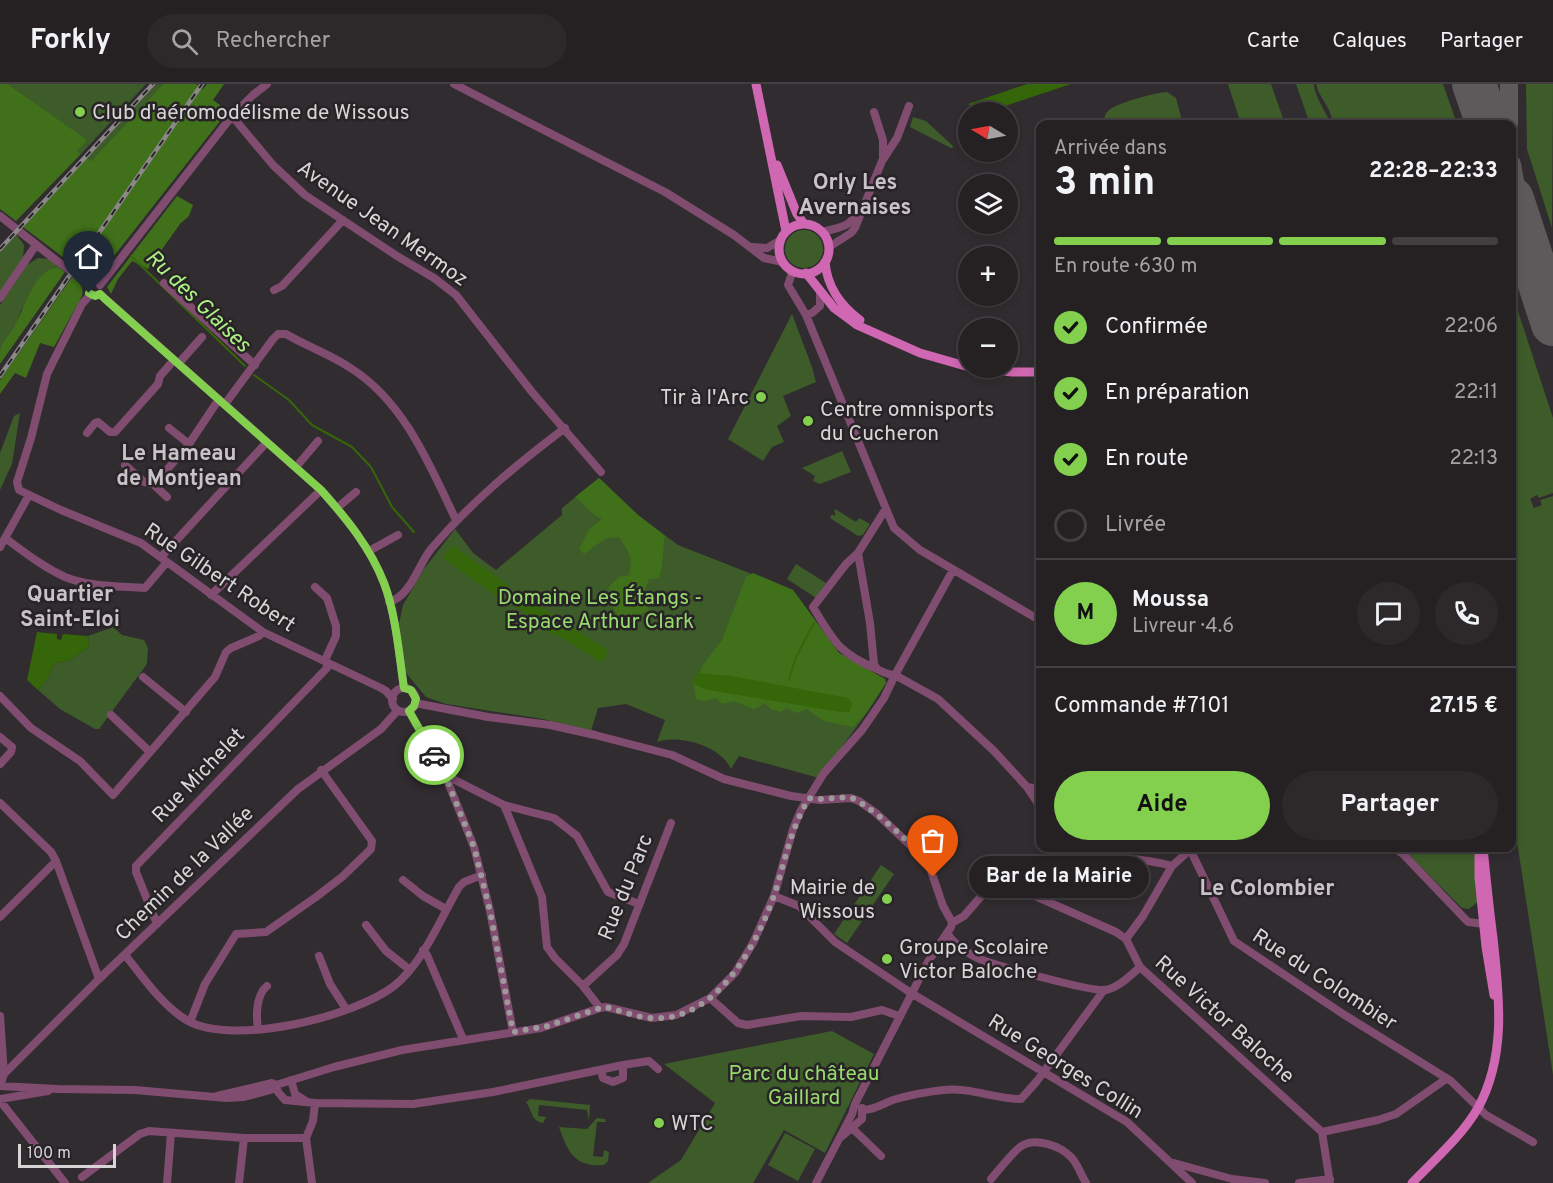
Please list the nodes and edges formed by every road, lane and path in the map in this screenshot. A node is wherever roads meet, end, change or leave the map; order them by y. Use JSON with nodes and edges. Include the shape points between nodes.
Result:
{"nodes":[{"id":1,"x":267,"y":84,"type":"edge"},
{"id":2,"x":454,"y":84,"type":"edge"},
{"id":3,"x":756,"y":84,"type":"edge"},
{"id":4,"x":909,"y":106,"type":"dead end"},
{"id":5,"x":874,"y":112,"type":"dead end"},
{"id":6,"x":232,"y":116,"type":"junction"},
{"id":7,"x":900,"y":125,"type":"junction"},
{"id":8,"x":882,"y":137,"type":"junction"},
{"id":9,"x":768,"y":143,"type":"junction"},
{"id":10,"x":882,"y":161,"type":"junction"},
{"id":11,"x":868,"y":195,"type":"junction"},
{"id":12,"x":0,"y":216,"type":"edge"},
{"id":13,"x":343,"y":220,"type":"junction"},
{"id":14,"x":804,"y":224,"type":"junction"},
{"id":15,"x":786,"y":231,"type":"junction"},
{"id":16,"x":822,"y":232,"type":"junction"},
{"id":17,"x":781,"y":240,"type":"junction"},
{"id":18,"x":36,"y":245,"type":"junction"},
{"id":19,"x":751,"y":247,"type":"junction"},
{"id":20,"x":829,"y":247,"type":"junction"},
{"id":21,"x":783,"y":262,"type":"junction"},
{"id":22,"x":825,"y":262,"type":"junction"},
{"id":23,"x":795,"y":272,"type":"junction"},
{"id":24,"x":806,"y":273,"type":"junction"},
{"id":25,"x":164,"y":283,"type":"dead end"},
{"id":26,"x":90,"y":285,"type":"junction"},
{"id":27,"x":100,"y":290,"type":"junction"},
{"id":28,"x":274,"y":290,"type":"dead end"},
{"id":29,"x":820,"y":291,"type":"junction"},
{"id":30,"x":90,"y":295,"type":"junction"},
{"id":31,"x":0,"y":298,"type":"edge"},
{"id":32,"x":806,"y":315,"type":"junction"},
{"id":33,"x":878,"y":334,"type":"junction"},
{"id":34,"x":202,"y":337,"type":"dead end"},
{"id":35,"x":177,"y":361,"type":"junction"},
{"id":36,"x":958,"y":364,"type":"edge"},
{"id":37,"x":255,"y":365,"type":"junction"},
{"id":38,"x":1018,"y":372,"type":"edge"},
{"id":39,"x":1036,"y":372,"type":"edge"},
{"id":40,"x":222,"y":402,"type":"junction"},
{"id":41,"x":169,"y":428,"type":"dead end"},
{"id":42,"x":565,"y":429,"type":"junction"},
{"id":43,"x":87,"y":433,"type":"dead end"},
{"id":44,"x":318,"y":441,"type":"dead end"},
{"id":45,"x":267,"y":442,"type":"junction"},
{"id":46,"x":189,"y":444,"type":"junction"},
{"id":47,"x":125,"y":465,"type":"dead end"},
{"id":48,"x":296,"y":467,"type":"junction"},
{"id":49,"x":601,"y":472,"type":"dead end"},
{"id":50,"x":154,"y":485,"type":"junction"},
{"id":51,"x":321,"y":490,"type":"junction"},
{"id":52,"x":356,"y":492,"type":"dead end"},
{"id":53,"x":28,"y":495,"type":"junction"},
{"id":54,"x":167,"y":496,"type":"dead end"},
{"id":55,"x":337,"y":508,"type":"junction"},
{"id":56,"x":885,"y":510,"type":"junction"},
{"id":57,"x":456,"y":520,"type":"junction"},
{"id":58,"x":398,"y":535,"type":"dead end"},
{"id":59,"x":5,"y":538,"type":"junction"},
{"id":60,"x":0,"y":547,"type":"edge"},
{"id":61,"x":369,"y":551,"type":"junction"},
{"id":62,"x":858,"y":553,"type":"junction"},
{"id":63,"x":164,"y":559,"type":"junction"},
{"id":64,"x":953,"y":570,"type":"junction"},
{"id":65,"x":315,"y":587,"type":"dead end"},
{"id":66,"x":211,"y":595,"type":"junction"},
{"id":67,"x":389,"y":602,"type":"junction"},
{"id":68,"x":1036,"y":618,"type":"edge"},
{"id":69,"x":263,"y":632,"type":"junction"},
{"id":70,"x":327,"y":663,"type":"junction"},
{"id":71,"x":877,"y":669,"type":"junction"},
{"id":72,"x":895,"y":675,"type":"junction"},
{"id":73,"x":143,"y":677,"type":"dead end"},
{"id":74,"x":404,"y":688,"type":"junction"},
{"id":75,"x":0,"y":696,"type":"edge"},
{"id":76,"x":393,"y":699,"type":"junction"},
{"id":77,"x":416,"y":703,"type":"junction"},
{"id":78,"x":398,"y":710,"type":"junction"},
{"id":79,"x":409,"y":711,"type":"junction"},
{"id":80,"x":186,"y":712,"type":"junction"},
{"id":81,"x":111,"y":715,"type":"dead end"},
{"id":82,"x":0,"y":737,"type":"edge"},
{"id":83,"x":150,"y":752,"type":"junction"},
{"id":84,"x":0,"y":764,"type":"edge"},
{"id":85,"x":321,"y":770,"type":"junction"},
{"id":86,"x":445,"y":775,"type":"junction"},
{"id":87,"x":1027,"y":787,"type":"junction"},
{"id":88,"x":1036,"y":788,"type":"edge"},
{"id":89,"x":809,"y":798,"type":"junction"},
{"id":90,"x":1036,"y":800,"type":"edge"},
{"id":91,"x":0,"y":803,"type":"edge"},
{"id":92,"x":504,"y":805,"type":"junction"},
{"id":93,"x":671,"y":823,"type":"dead end"},
{"id":94,"x":1094,"y":852,"type":"edge"},
{"id":95,"x":1187,"y":852,"type":"edge"},
{"id":96,"x":1193,"y":852,"type":"edge"},
{"id":97,"x":1400,"y":852,"type":"edge"},
{"id":98,"x":1479,"y":852,"type":"edge"},
{"id":99,"x":1483,"y":852,"type":"edge"},
{"id":100,"x":56,"y":861,"type":"junction"},
{"id":101,"x":1172,"y":866,"type":"junction"},
{"id":102,"x":482,"y":875,"type":"junction"},
{"id":103,"x":403,"y":880,"type":"dead end"},
{"id":104,"x":774,"y":896,"type":"junction"},
{"id":105,"x":639,"y":904,"type":"junction"},
{"id":106,"x":446,"y":909,"type":"junction"},
{"id":107,"x":1490,"y":911,"type":"junction"},
{"id":108,"x":0,"y":917,"type":"edge"},
{"id":109,"x":952,"y":923,"type":"junction"},
{"id":110,"x":157,"y":924,"type":"junction"},
{"id":111,"x":1486,"y":924,"type":"junction"},
{"id":112,"x":366,"y":925,"type":"dead end"},
{"id":113,"x":948,"y":934,"type":"junction"},
{"id":114,"x":1126,"y":939,"type":"junction"},
{"id":115,"x":423,"y":950,"type":"junction"},
{"id":116,"x":125,"y":955,"type":"junction"},
{"id":117,"x":319,"y":957,"type":"dead end"},
{"id":118,"x":1140,"y":967,"type":"junction"},
{"id":119,"x":410,"y":970,"type":"junction"},
{"id":120,"x":99,"y":979,"type":"junction"},
{"id":121,"x":267,"y":986,"type":"dead end"},
{"id":122,"x":584,"y":986,"type":"junction"},
{"id":123,"x":1104,"y":990,"type":"junction"},
{"id":124,"x":911,"y":993,"type":"junction"},
{"id":125,"x":1499,"y":997,"type":"junction"},
{"id":126,"x":710,"y":998,"type":"junction"},
{"id":127,"x":600,"y":1008,"type":"junction"},
{"id":128,"x":346,"y":1009,"type":"junction"},
{"id":129,"x":0,"y":1016,"type":"edge"},
{"id":130,"x":899,"y":1016,"type":"junction"},
{"id":131,"x":190,"y":1022,"type":"junction"},
{"id":132,"x":258,"y":1029,"type":"junction"},
{"id":133,"x":513,"y":1032,"type":"junction"},
{"id":134,"x":1499,"y":1034,"type":"junction"},
{"id":135,"x":464,"y":1039,"type":"junction"},
{"id":136,"x":622,"y":1065,"type":"junction"},
{"id":137,"x":603,"y":1069,"type":"junction"},
{"id":138,"x":658,"y":1069,"type":"dead end"},
{"id":139,"x":1042,"y":1073,"type":"junction"},
{"id":140,"x":4,"y":1074,"type":"junction"},
{"id":141,"x":1446,"y":1079,"type":"junction"},
{"id":142,"x":291,"y":1080,"type":"junction"},
{"id":143,"x":276,"y":1085,"type":"junction"},
{"id":144,"x":2,"y":1086,"type":"edge"},
{"id":145,"x":58,"y":1089,"type":"junction"},
{"id":146,"x":860,"y":1095,"type":"junction"},
{"id":147,"x":1,"y":1098,"type":"edge"},
{"id":148,"x":311,"y":1102,"type":"junction"},
{"id":149,"x":1478,"y":1107,"type":"junction"},
{"id":150,"x":863,"y":1110,"type":"junction"},
{"id":151,"x":849,"y":1125,"type":"junction"},
{"id":152,"x":1322,"y":1132,"type":"junction"},
{"id":153,"x":171,"y":1133,"type":"junction"},
{"id":154,"x":244,"y":1138,"type":"junction"},
{"id":155,"x":306,"y":1138,"type":"junction"},
{"id":156,"x":1533,"y":1142,"type":"dead end"},
{"id":157,"x":881,"y":1156,"type":"dead end"},
{"id":158,"x":1172,"y":1163,"type":"junction"},
{"id":159,"x":82,"y":1177,"type":"dead end"},
{"id":160,"x":991,"y":1179,"type":"dead end"},
{"id":161,"x":1330,"y":1181,"type":"edge"},
{"id":162,"x":65,"y":1183,"type":"edge"},
{"id":163,"x":167,"y":1183,"type":"edge"},
{"id":164,"x":238,"y":1183,"type":"edge"},
{"id":165,"x":312,"y":1183,"type":"edge"},
{"id":166,"x":816,"y":1183,"type":"edge"},
{"id":167,"x":1086,"y":1183,"type":"edge"},
{"id":168,"x":1192,"y":1183,"type":"edge"},
{"id":169,"x":1265,"y":1183,"type":"edge"},
{"id":170,"x":1299,"y":1183,"type":"edge"},
{"id":171,"x":1412,"y":1183,"type":"edge"}],
"edges":[{"from":1,"to":6,"type":"street"},
{"from":2,"to":19,"type":"street","via":[[665,192]]},
{"from":3,"to":9,"type":"main road"},
{"from":4,"to":7,"type":"street"},
{"from":5,"to":8,"type":"street"},
{"from":6,"to":13,"type":"street","name":"Avenue Jean Mermoz","via":[[291,183]]},
{"from":6,"to":27,"type":"street"},
{"from":7,"to":8,"type":"street","via":[[892,134]]},
{"from":7,"to":10,"type":"street","via":[[897,138]]},
{"from":8,"to":10,"type":"street"},
{"from":9,"to":14,"type":"main road"},
{"from":9,"to":15,"type":"main road"},
{"from":10,"to":11,"type":"street"},
{"from":11,"to":16,"type":"street","via":[[852,222]]},
{"from":11,"to":20,"type":"street","via":[[855,228]]},
{"from":12,"to":18,"type":"street"},
{"from":13,"to":28,"type":"street"},
{"from":13,"to":42,"type":"street","name":"Avenue Jean Mermoz","via":[[456,295]]},
{"from":14,"to":15,"type":"main road"},
{"from":14,"to":16,"type":"main road"},
{"from":15,"to":17,"type":"main road"},
{"from":16,"to":20,"type":"main road"},
{"from":17,"to":19,"type":"street","via":[[767,248]]},
{"from":17,"to":21,"type":"main road"},
{"from":18,"to":26,"type":"street"},
{"from":18,"to":31,"type":"street"},
{"from":19,"to":21,"type":"street","via":[[764,258]]},
{"from":20,"to":22,"type":"main road"},
{"from":21,"to":23,"type":"main road"},
{"from":22,"to":24,"type":"main road"},
{"from":22,"to":33,"type":"main road","via":[[828,279],[841,302]]},
{"from":23,"to":24,"type":"main road"},
{"from":23,"to":32,"type":"street","via":[[788,285]]},
{"from":24,"to":29,"type":"main road"},
{"from":25,"to":37,"type":"street"},
{"from":26,"to":27,"type":"street","via":[[95,283]]},
{"from":26,"to":30,"type":"street"},
{"from":27,"to":30,"type":"street","via":[[95,296]]},
{"from":27,"to":35,"type":"street"},
{"from":29,"to":32,"type":"street","via":[[820,306]]},
{"from":29,"to":33,"type":"main road","via":[[837,312]]},
{"from":30,"to":53,"type":"street","via":[[53,359],[42,389],[17,482],[19,490]]},
{"from":32,"to":56,"type":"street"},
{"from":33,"to":36,"type":"main road","via":[[920,353]]},
{"from":34,"to":35,"type":"street"},
{"from":35,"to":40,"type":"street"},
{"from":35,"to":43,"type":"street","via":[[115,432],[98,422]]},
{"from":37,"to":40,"type":"street"},
{"from":37,"to":57,"type":"street","via":[[273,339],[282,333],[360,375],[387,398],[412,434]]},
{"from":38,"to":39,"type":"main road"},
{"from":40,"to":45,"type":"street"},
{"from":40,"to":46,"type":"street"},
{"from":41,"to":46,"type":"street"},
{"from":42,"to":49,"type":"street","name":"Avenue Jean Mermoz"},
{"from":42,"to":57,"type":"street","via":[[520,462]]},
{"from":44,"to":48,"type":"street"},
{"from":45,"to":48,"type":"street"},
{"from":45,"to":63,"type":"street"},
{"from":46,"to":50,"type":"street"},
{"from":47,"to":50,"type":"street","via":[[144,482]]},
{"from":48,"to":51,"type":"street"},
{"from":50,"to":54,"type":"street"},
{"from":51,"to":55,"type":"street"},
{"from":51,"to":66,"type":"street"},
{"from":52,"to":55,"type":"street"},
{"from":53,"to":59,"type":"street"},
{"from":53,"to":63,"type":"street","name":"Rue Gilbert Robert","via":[[132,539]]},
{"from":55,"to":61,"type":"street"},
{"from":56,"to":62,"type":"street"},
{"from":56,"to":64,"type":"street","via":[[894,528]]},
{"from":57,"to":67,"type":"street","via":[[429,552],[402,596]]},
{"from":58,"to":61,"type":"street"},
{"from":59,"to":60,"type":"street"},
{"from":59,"to":63,"type":"street","via":[[46,567],[96,585],[145,588]]},
{"from":61,"to":67,"type":"street"},
{"from":62,"to":71,"type":"street"},
{"from":62,"to":71,"type":"street","via":[[813,607],[847,655]]},
{"from":63,"to":66,"type":"street","name":"Rue Gilbert Robert"},
{"from":64,"to":68,"type":"street"},
{"from":64,"to":72,"type":"street"},
{"from":65,"to":70,"type":"street","via":[[327,598],[336,626]]},
{"from":66,"to":69,"type":"street","name":"Rue Gilbert Robert"},
{"from":67,"to":74,"type":"street"},
{"from":69,"to":70,"type":"street","name":"Rue Gilbert Robert"},
{"from":69,"to":80,"type":"street","via":[[226,652],[215,677]]},
{"from":70,"to":76,"type":"street","name":"Rue Gilbert Robert","via":[[381,688]]},
{"from":70,"to":110,"type":"street","name":"Rue Michelet","via":[[327,668],[136,866]]},
{"from":71,"to":72,"type":"street"},
{"from":72,"to":87,"type":"street","via":[[938,699]]},
{"from":72,"to":89,"type":"street","via":[[874,713],[824,773]]},
{"from":73,"to":80,"type":"street"},
{"from":74,"to":76,"type":"street"},
{"from":74,"to":77,"type":"street","via":[[413,693]]},
{"from":75,"to":83,"type":"street","via":[[31,728],[80,761],[113,795]]},
{"from":76,"to":78,"type":"street"},
{"from":77,"to":79,"type":"street"},
{"from":77,"to":89,"type":"street","via":[[550,724],[672,755],[738,784]]},
{"from":78,"to":79,"type":"street"},
{"from":78,"to":85,"type":"street","name":"Chemin de la Vallée","via":[[387,724]]},
{"from":79,"to":86,"type":"street"},
{"from":80,"to":83,"type":"street"},
{"from":81,"to":83,"type":"street"},
{"from":82,"to":84,"type":"street","via":[[12,747]]},
{"from":85,"to":110,"type":"street","name":"Chemin de la Vallée"},
{"from":85,"to":131,"type":"street","via":[[372,846],[342,877],[266,932],[236,934],[205,984]]},
{"from":86,"to":92,"type":"street"},
{"from":86,"to":102,"type":"street"},
{"from":87,"to":88,"type":"street"},
{"from":87,"to":90,"type":"street"},
{"from":89,"to":104,"type":"street","via":[[793,829]]},
{"from":89,"to":109,"type":"street","via":[[851,798],[876,813],[928,862]]},
{"from":91,"to":100,"type":"street"},
{"from":92,"to":105,"type":"street","via":[[554,818],[577,836],[608,892]]},
{"from":92,"to":122,"type":"street","via":[[542,897],[547,946]]},
{"from":93,"to":105,"type":"street","name":"Rue du Parc"},
{"from":94,"to":101,"type":"street"},
{"from":95,"to":101,"type":"street"},
{"from":96,"to":141,"type":"street","name":"Rue du Colombier","via":[[1234,941]]},
{"from":97,"to":111,"type":"street","via":[[1468,922]]},
{"from":98,"to":111,"type":"main road"},
{"from":99,"to":107,"type":"main road"},
{"from":100,"to":108,"type":"street"},
{"from":100,"to":120,"type":"street"},
{"from":101,"to":114,"type":"street"},
{"from":102,"to":106,"type":"street","via":[[464,882]]},
{"from":102,"to":133,"type":"street"},
{"from":103,"to":106,"type":"street"},
{"from":104,"to":124,"type":"street","name":"Rue Georges Collin","via":[[799,906],[835,942]]},
{"from":104,"to":126,"type":"street","via":[[744,959]]},
{"from":105,"to":122,"type":"street","name":"Rue du Parc","via":[[617,955]]},
{"from":106,"to":115,"type":"street"},
{"from":107,"to":111,"type":"main road"},
{"from":107,"to":125,"type":"main road"},
{"from":109,"to":113,"type":"street"},
{"from":109,"to":114,"type":"street","via":[[997,882]]},
{"from":110,"to":116,"type":"street","name":"Chemin de la Vallée"},
{"from":111,"to":125,"type":"main road"},
{"from":111,"to":134,"type":"main road","via":[[1488,971]]},
{"from":112,"to":119,"type":"street","via":[[394,959]]},
{"from":113,"to":123,"type":"street","via":[[982,960]]},
{"from":113,"to":124,"type":"street","via":[[928,960]]},
{"from":114,"to":118,"type":"street","name":"Rue Victor Baloche"},
{"from":115,"to":119,"type":"street"},
{"from":115,"to":135,"type":"street"},
{"from":116,"to":120,"type":"street","name":"Chemin de la Vallée"},
{"from":116,"to":131,"type":"street","via":[[164,1002]]},
{"from":117,"to":128,"type":"street"},
{"from":118,"to":123,"type":"street","via":[[1121,983]]},
{"from":118,"to":152,"type":"street","name":"Rue Victor Baloche"},
{"from":119,"to":128,"type":"street","via":[[379,995]]},
{"from":120,"to":140,"type":"street","name":"Chemin de la Vallée"},
{"from":121,"to":132,"type":"street","via":[[261,991]]},
{"from":122,"to":127,"type":"street"},
{"from":123,"to":139,"type":"street"},
{"from":124,"to":130,"type":"street"},
{"from":124,"to":139,"type":"street","name":"Rue Georges Collin"},
{"from":125,"to":134,"type":"main road"},
{"from":126,"to":127,"type":"street","via":[[689,1010],[660,1018]]},
{"from":126,"to":130,"type":"street","via":[[738,1023],[747,1025],[801,1016],[851,1017],[882,1010]]},
{"from":127,"to":133,"type":"street","via":[[548,1026]]},
{"from":128,"to":132,"type":"street","via":[[307,1021]]},
{"from":129,"to":140,"type":"street"},
{"from":130,"to":146,"type":"street"},
{"from":131,"to":132,"type":"street","via":[[227,1031]]},
{"from":133,"to":135,"type":"street"},
{"from":134,"to":149,"type":"main road","via":[[1488,1087]]},
{"from":135,"to":142,"type":"street","via":[[402,1050]]},
{"from":136,"to":137,"type":"street"},
{"from":136,"to":137,"type":"street","via":[[623,1078],[613,1082],[603,1078]]},
{"from":136,"to":138,"type":"street","via":[[649,1061]]},
{"from":137,"to":148,"type":"street","via":[[413,1104]]},
{"from":139,"to":150,"type":"street","via":[[1021,1098],[947,1090],[906,1096],[873,1110]]},
{"from":139,"to":158,"type":"street","name":"Rue Georges Collin","via":[[1127,1122]]},
{"from":140,"to":144,"type":"street"},
{"from":141,"to":149,"type":"street","name":"Rue du Colombier"},
{"from":141,"to":152,"type":"street","via":[[1396,1114]]},
{"from":142,"to":143,"type":"street"},
{"from":142,"to":148,"type":"street","via":[[295,1094]]},
{"from":143,"to":145,"type":"street","via":[[217,1096]]},
{"from":143,"to":148,"type":"street","via":[[285,1100]]},
{"from":144,"to":145,"type":"street"},
{"from":144,"to":147,"type":"street","via":[[7,1094]]},
{"from":145,"to":147,"type":"street"},
{"from":146,"to":150,"type":"street"},
{"from":146,"to":151,"type":"street"},
{"from":147,"to":162,"type":"street"},
{"from":148,"to":155,"type":"street","via":[[313,1121]]},
{"from":149,"to":156,"type":"street","name":"Rue du Colombier"},
{"from":149,"to":171,"type":"main road","via":[[1458,1135]]},
{"from":150,"to":151,"type":"street","via":[[862,1119]]},
{"from":151,"to":157,"type":"street"},
{"from":151,"to":166,"type":"street"},
{"from":152,"to":161,"type":"street"},
{"from":153,"to":154,"type":"street"},
{"from":153,"to":159,"type":"street","via":[[140,1134]]},
{"from":153,"to":163,"type":"street"},
{"from":154,"to":155,"type":"street"},
{"from":154,"to":164,"type":"street"},
{"from":155,"to":165,"type":"street"},
{"from":158,"to":168,"type":"street","name":"Rue Georges Collin"},
{"from":158,"to":169,"type":"street","via":[[1232,1179]]},
{"from":160,"to":167,"type":"street","via":[[1019,1148],[1035,1142],[1071,1157]]},
{"from":161,"to":170,"type":"street"}]}
